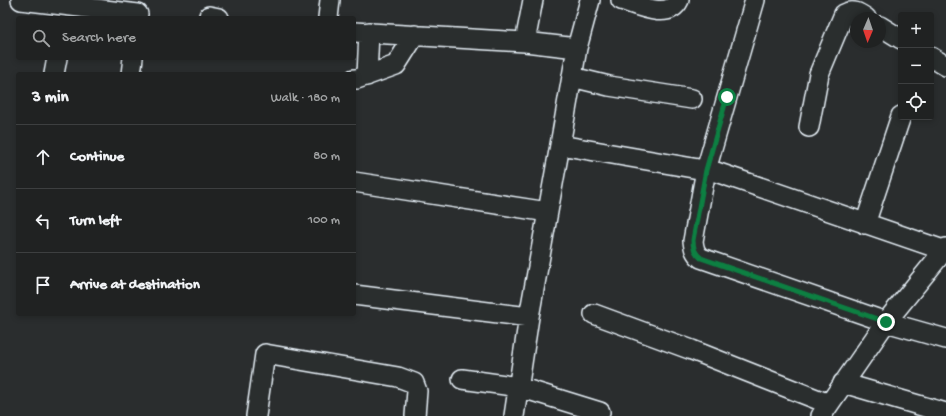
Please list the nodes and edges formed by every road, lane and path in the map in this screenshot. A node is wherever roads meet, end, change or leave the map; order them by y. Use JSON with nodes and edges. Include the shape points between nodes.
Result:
{"nodes":[{"id":1,"x":21,"y":0,"type":"edge"},
{"id":2,"x":330,"y":0,"type":"edge"},
{"id":3,"x":533,"y":0,"type":"edge"},
{"id":4,"x":590,"y":0,"type":"edge"},
{"id":5,"x":621,"y":0,"type":"edge"},
{"id":6,"x":679,"y":0,"type":"edge"},
{"id":7,"x":755,"y":0,"type":"edge"},
{"id":8,"x":138,"y":11,"type":"edge"},
{"id":9,"x":65,"y":12,"type":"edge"},
{"id":10,"x":856,"y":12,"type":"edge"},
{"id":11,"x":328,"y":16,"type":"edge"},
{"id":12,"x":886,"y":30,"type":"edge"},
{"id":13,"x":362,"y":32,"type":"edge"},
{"id":14,"x":415,"y":35,"type":"junction"},
{"id":15,"x":898,"y":37,"type":"edge"},
{"id":16,"x":525,"y":42,"type":"junction"},
{"id":17,"x":577,"y":48,"type":"junction"},
{"id":18,"x":934,"y":59,"type":"edge"},
{"id":19,"x":57,"y":60,"type":"edge"},
{"id":20,"x":133,"y":60,"type":"edge"},
{"id":21,"x":946,"y":66,"type":"edge"},
{"id":22,"x":54,"y":72,"type":"edge"},
{"id":23,"x":131,"y":72,"type":"edge"},
{"id":24,"x":572,"y":77,"type":"junction"},
{"id":25,"x":360,"y":78,"type":"edge"},
{"id":26,"x":692,"y":99,"type":"dead end"},
{"id":27,"x":900,"y":120,"type":"edge"},
{"id":28,"x":809,"y":127,"type":"dead end"},
{"id":29,"x":560,"y":145,"type":"junction"},
{"id":30,"x":706,"y":170,"type":"junction"},
{"id":31,"x":356,"y":182,"type":"edge"},
{"id":32,"x":548,"y":212,"type":"junction"},
{"id":33,"x":865,"y":224,"type":"junction"},
{"id":34,"x":945,"y":250,"type":"edge"},
{"id":35,"x":356,"y":295,"type":"edge"},
{"id":36,"x":594,"y":314,"type":"dead end"},
{"id":37,"x":530,"y":317,"type":"junction"},
{"id":38,"x":886,"y":322,"type":"junction"},
{"id":39,"x":946,"y":339,"type":"edge"},
{"id":40,"x":462,"y":379,"type":"dead end"},
{"id":41,"x":843,"y":383,"type":"junction"},
{"id":42,"x":519,"y":387,"type":"junction"},
{"id":43,"x":825,"y":410,"type":"edge"},
{"id":44,"x":600,"y":412,"type":"dead end"},
{"id":45,"x":946,"y":413,"type":"edge"},
{"id":46,"x":256,"y":416,"type":"edge"},
{"id":47,"x":415,"y":416,"type":"edge"},
{"id":48,"x":514,"y":416,"type":"edge"}],
"edges":[{"from":1,"to":9,"type":"street"},
{"from":2,"to":11,"type":"street"},
{"from":3,"to":16,"type":"street"},
{"from":4,"to":17,"type":"street"},
{"from":5,"to":6,"type":"street","via":[[663,11],[675,6]]},
{"from":7,"to":30,"type":"street"},
{"from":8,"to":9,"type":"street"},
{"from":10,"to":28,"type":"street","via":[[844,14],[819,74]]},
{"from":12,"to":15,"type":"street"},
{"from":13,"to":14,"type":"street"},
{"from":13,"to":25,"type":"street"},
{"from":14,"to":16,"type":"street"},
{"from":14,"to":25,"type":"street","via":[[396,65]]},
{"from":16,"to":17,"type":"street"},
{"from":17,"to":24,"type":"street"},
{"from":18,"to":21,"type":"street"},
{"from":19,"to":22,"type":"street"},
{"from":20,"to":23,"type":"street"},
{"from":24,"to":26,"type":"street","via":[[609,86]]},
{"from":24,"to":29,"type":"street"},
{"from":27,"to":33,"type":"street"},
{"from":29,"to":30,"type":"street"},
{"from":29,"to":32,"type":"street"},
{"from":30,"to":33,"type":"street"},
{"from":30,"to":38,"type":"street","via":[[693,240],[696,254],[701,258]]},
{"from":31,"to":32,"type":"street"},
{"from":32,"to":37,"type":"street"},
{"from":33,"to":34,"type":"street"},
{"from":34,"to":38,"type":"street"},
{"from":35,"to":37,"type":"street"},
{"from":36,"to":43,"type":"street","via":[[692,350]]},
{"from":37,"to":42,"type":"street"},
{"from":38,"to":39,"type":"street"},
{"from":38,"to":41,"type":"street"},
{"from":40,"to":42,"type":"street"},
{"from":41,"to":43,"type":"street"},
{"from":41,"to":45,"type":"street"},
{"from":42,"to":44,"type":"street"},
{"from":42,"to":48,"type":"street"},
{"from":46,"to":47,"type":"street","via":[[265,354],[398,377],[414,383],[417,391]]}]}
